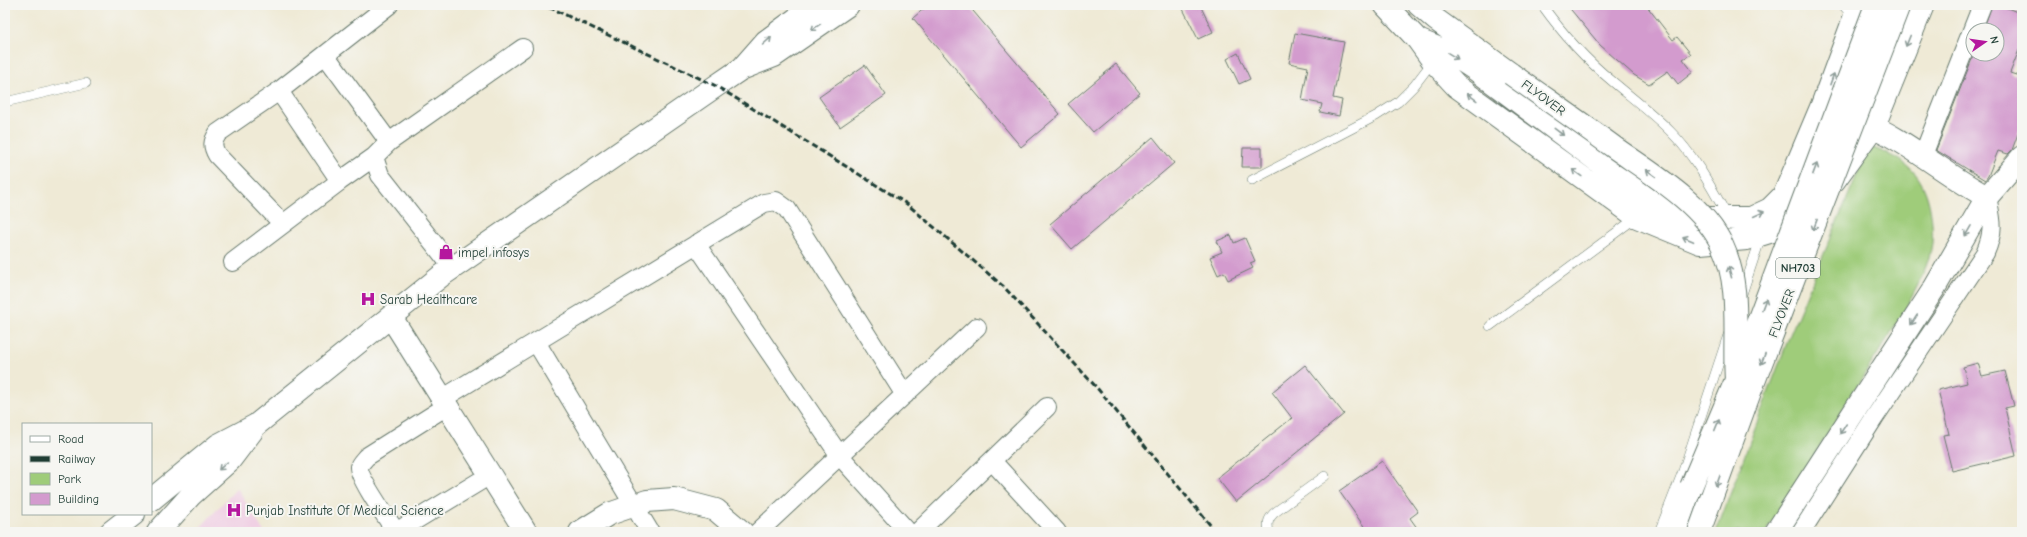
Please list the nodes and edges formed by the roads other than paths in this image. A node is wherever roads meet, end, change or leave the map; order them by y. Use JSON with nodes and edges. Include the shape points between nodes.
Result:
{"nodes":[{"id":1,"x":389,"y":5,"type":"edge"},
{"id":2,"x":815,"y":5,"type":"edge"},
{"id":3,"x":848,"y":5,"type":"edge"},
{"id":4,"x":1385,"y":5,"type":"edge"},
{"id":5,"x":1419,"y":5,"type":"edge"},
{"id":6,"x":1542,"y":5,"type":"edge"},
{"id":7,"x":1876,"y":5,"type":"edge"},
{"id":8,"x":1899,"y":5,"type":"edge"},
{"id":9,"x":1923,"y":5,"type":"edge"},
{"id":10,"x":1982,"y":5,"type":"edge"},
{"id":11,"x":1852,"y":9,"type":"edge"},
{"id":12,"x":1418,"y":40,"type":"junction"},
{"id":13,"x":523,"y":48,"type":"dead end"},
{"id":14,"x":326,"y":56,"type":"junction"},
{"id":15,"x":1432,"y":61,"type":"junction"},
{"id":16,"x":741,"y":70,"type":"junction"},
{"id":17,"x":86,"y":82,"type":"dead end"},
{"id":18,"x":280,"y":91,"type":"junction"},
{"id":19,"x":5,"y":102,"type":"edge"},
{"id":20,"x":1822,"y":105,"type":"junction"},
{"id":21,"x":1874,"y":126,"type":"junction"},
{"id":22,"x":389,"y":142,"type":"junction"},
{"id":23,"x":1923,"y":155,"type":"junction"},
{"id":24,"x":374,"y":157,"type":"junction"},
{"id":25,"x":2022,"y":157,"type":"edge"},
{"id":26,"x":1252,"y":180,"type":"dead end"},
{"id":27,"x":340,"y":181,"type":"junction"},
{"id":28,"x":1987,"y":197,"type":"junction"},
{"id":29,"x":1637,"y":217,"type":"junction"},
{"id":30,"x":1728,"y":218,"type":"junction"},
{"id":31,"x":283,"y":224,"type":"junction"},
{"id":32,"x":1762,"y":235,"type":"junction"},
{"id":33,"x":696,"y":244,"type":"junction"},
{"id":34,"x":233,"y":262,"type":"dead end"},
{"id":35,"x":453,"y":268,"type":"junction"},
{"id":36,"x":391,"y":317,"type":"junction"},
{"id":37,"x":1490,"y":326,"type":"dead end"},
{"id":38,"x":977,"y":328,"type":"dead end"},
{"id":39,"x":536,"y":342,"type":"junction"},
{"id":40,"x":1736,"y":380,"type":"junction"},
{"id":41,"x":905,"y":395,"type":"junction"},
{"id":42,"x":444,"y":403,"type":"junction"},
{"id":43,"x":1047,"y":407,"type":"dead end"},
{"id":44,"x":256,"y":425,"type":"junction"},
{"id":45,"x":840,"y":456,"type":"junction"},
{"id":46,"x":992,"y":461,"type":"junction"},
{"id":47,"x":490,"y":475,"type":"junction"},
{"id":48,"x":1326,"y":476,"type":"dead end"},
{"id":49,"x":191,"y":495,"type":"junction"},
{"id":50,"x":152,"y":499,"type":"edge"},
{"id":51,"x":634,"y":506,"type":"junction"},
{"id":52,"x":133,"y":515,"type":"edge"},
{"id":53,"x":111,"y":532,"type":"edge"},
{"id":54,"x":144,"y":532,"type":"edge"},
{"id":55,"x":158,"y":532,"type":"edge"},
{"id":56,"x":396,"y":532,"type":"edge"},
{"id":57,"x":526,"y":532,"type":"edge"},
{"id":58,"x":580,"y":532,"type":"edge"},
{"id":59,"x":650,"y":532,"type":"edge"},
{"id":60,"x":742,"y":532,"type":"edge"},
{"id":61,"x":758,"y":532,"type":"edge"},
{"id":62,"x":908,"y":532,"type":"edge"},
{"id":63,"x":918,"y":532,"type":"edge"},
{"id":64,"x":1057,"y":532,"type":"edge"},
{"id":65,"x":1269,"y":532,"type":"edge"},
{"id":66,"x":1659,"y":532,"type":"edge"},
{"id":67,"x":1674,"y":532,"type":"edge"},
{"id":68,"x":1699,"y":532,"type":"edge"},
{"id":69,"x":1776,"y":532,"type":"edge"},
{"id":70,"x":1801,"y":532,"type":"edge"}],
"edges":[{"from":1,"to":14,"type":"street"},
{"from":16,"to":2,"type":"main road","one_way":true,"via":[[766,41]]},
{"from":3,"to":16,"type":"main road","one_way":true,"via":[[774,56]]},
{"from":4,"to":12,"type":"main road"},
{"from":40,"to":5,"type":"main road","name":"FLYOVER","one_way":true,"bridge":true,"via":[[1736,309],[1731,276],[1722,245],[1703,216],[1666,184],[1434,19]]},
{"from":6,"to":30,"type":"lane","via":[[1561,31],[1587,58],[1671,132],[1696,162]]},
{"from":40,"to":7,"type":"main road","name":"FLYOVER","number":"NH703","one_way":true,"bridge":true},
{"from":8,"to":68,"type":"main road","name":"FLYOVER","number":"NH703","one_way":true,"bridge":true},
{"from":9,"to":21,"type":"main road","one_way":true},
{"from":10,"to":23,"type":"street"},
{"from":20,"to":11,"type":"main road","one_way":true},
{"from":12,"to":15,"type":"main road"},
{"from":12,"to":30,"type":"main road","one_way":true,"via":[[1450,53],[1476,70],[1648,199],[1685,218]]},
{"from":13,"to":22,"type":"street"},
{"from":14,"to":18,"type":"street"},
{"from":14,"to":22,"type":"street"},
{"from":15,"to":26,"type":"lane","via":[[1414,86],[1398,102]]},
{"from":29,"to":15,"type":"main road","one_way":true,"via":[[1456,86]]},
{"from":16,"to":35,"type":"main road"},
{"from":17,"to":19,"type":"lane"},
{"from":18,"to":27,"type":"street"},
{"from":18,"to":31,"type":"street","via":[[218,134],[213,140],[213,147],[217,155]]},
{"from":20,"to":21,"type":"main road"},
{"from":30,"to":20,"type":"main road","one_way":true,"via":[[1750,218],[1770,209],[1784,195]]},
{"from":21,"to":23,"type":"main road"},
{"from":21,"to":32,"type":"main road","via":[[1837,177],[1779,228]]},
{"from":22,"to":24,"type":"street"},
{"from":23,"to":28,"type":"main road","via":[[1964,185]]},
{"from":24,"to":27,"type":"street"},
{"from":24,"to":35,"type":"street","via":[[380,175]]},
{"from":25,"to":28,"type":"main road"},
{"from":27,"to":31,"type":"street"},
{"from":28,"to":69,"type":"main road","one_way":true,"via":[[1935,287]]},
{"from":28,"to":70,"type":"street","via":[[1992,219],[1992,237],[1984,252]]},
{"from":32,"to":29,"type":"main road","one_way":true,"via":[[1747,239],[1700,243]]},
{"from":29,"to":37,"type":"lane"},
{"from":31,"to":34,"type":"street"},
{"from":32,"to":66,"type":"lane","via":[[1683,471]]},
{"from":33,"to":39,"type":"street"},
{"from":33,"to":41,"type":"street","via":[[764,203],[776,201],[787,209]]},
{"from":33,"to":45,"type":"street"},
{"from":35,"to":36,"type":"main road"},
{"from":36,"to":42,"type":"main road"},
{"from":36,"to":44,"type":"main road"},
{"from":38,"to":41,"type":"street"},
{"from":39,"to":42,"type":"street"},
{"from":39,"to":51,"type":"street"},
{"from":67,"to":40,"type":"main road","name":"FLYOVER","number":"NH703","one_way":true,"bridge":true},
{"from":41,"to":45,"type":"street"},
{"from":42,"to":47,"type":"main road"},
{"from":42,"to":56,"type":"street","via":[[361,462],[359,468],[363,479]]},
{"from":43,"to":46,"type":"street"},
{"from":44,"to":49,"type":"main road","one_way":true,"via":[[230,460]]},
{"from":44,"to":50,"type":"main road","via":[[218,445]]},
{"from":45,"to":61,"type":"street"},
{"from":45,"to":62,"type":"street"},
{"from":46,"to":63,"type":"street"},
{"from":46,"to":64,"type":"street"},
{"from":47,"to":56,"type":"street"},
{"from":47,"to":57,"type":"main road"},
{"from":48,"to":65,"type":"lane","via":[[1274,513],[1268,519]]},
{"from":49,"to":54,"type":"main road"},
{"from":49,"to":55,"type":"main road"},
{"from":51,"to":58,"type":"main road","via":[[609,514]]},
{"from":51,"to":59,"type":"street"},
{"from":51,"to":60,"type":"main road","via":[[647,501],[674,499],[716,510]]},
{"from":52,"to":53,"type":"main road"}]}
